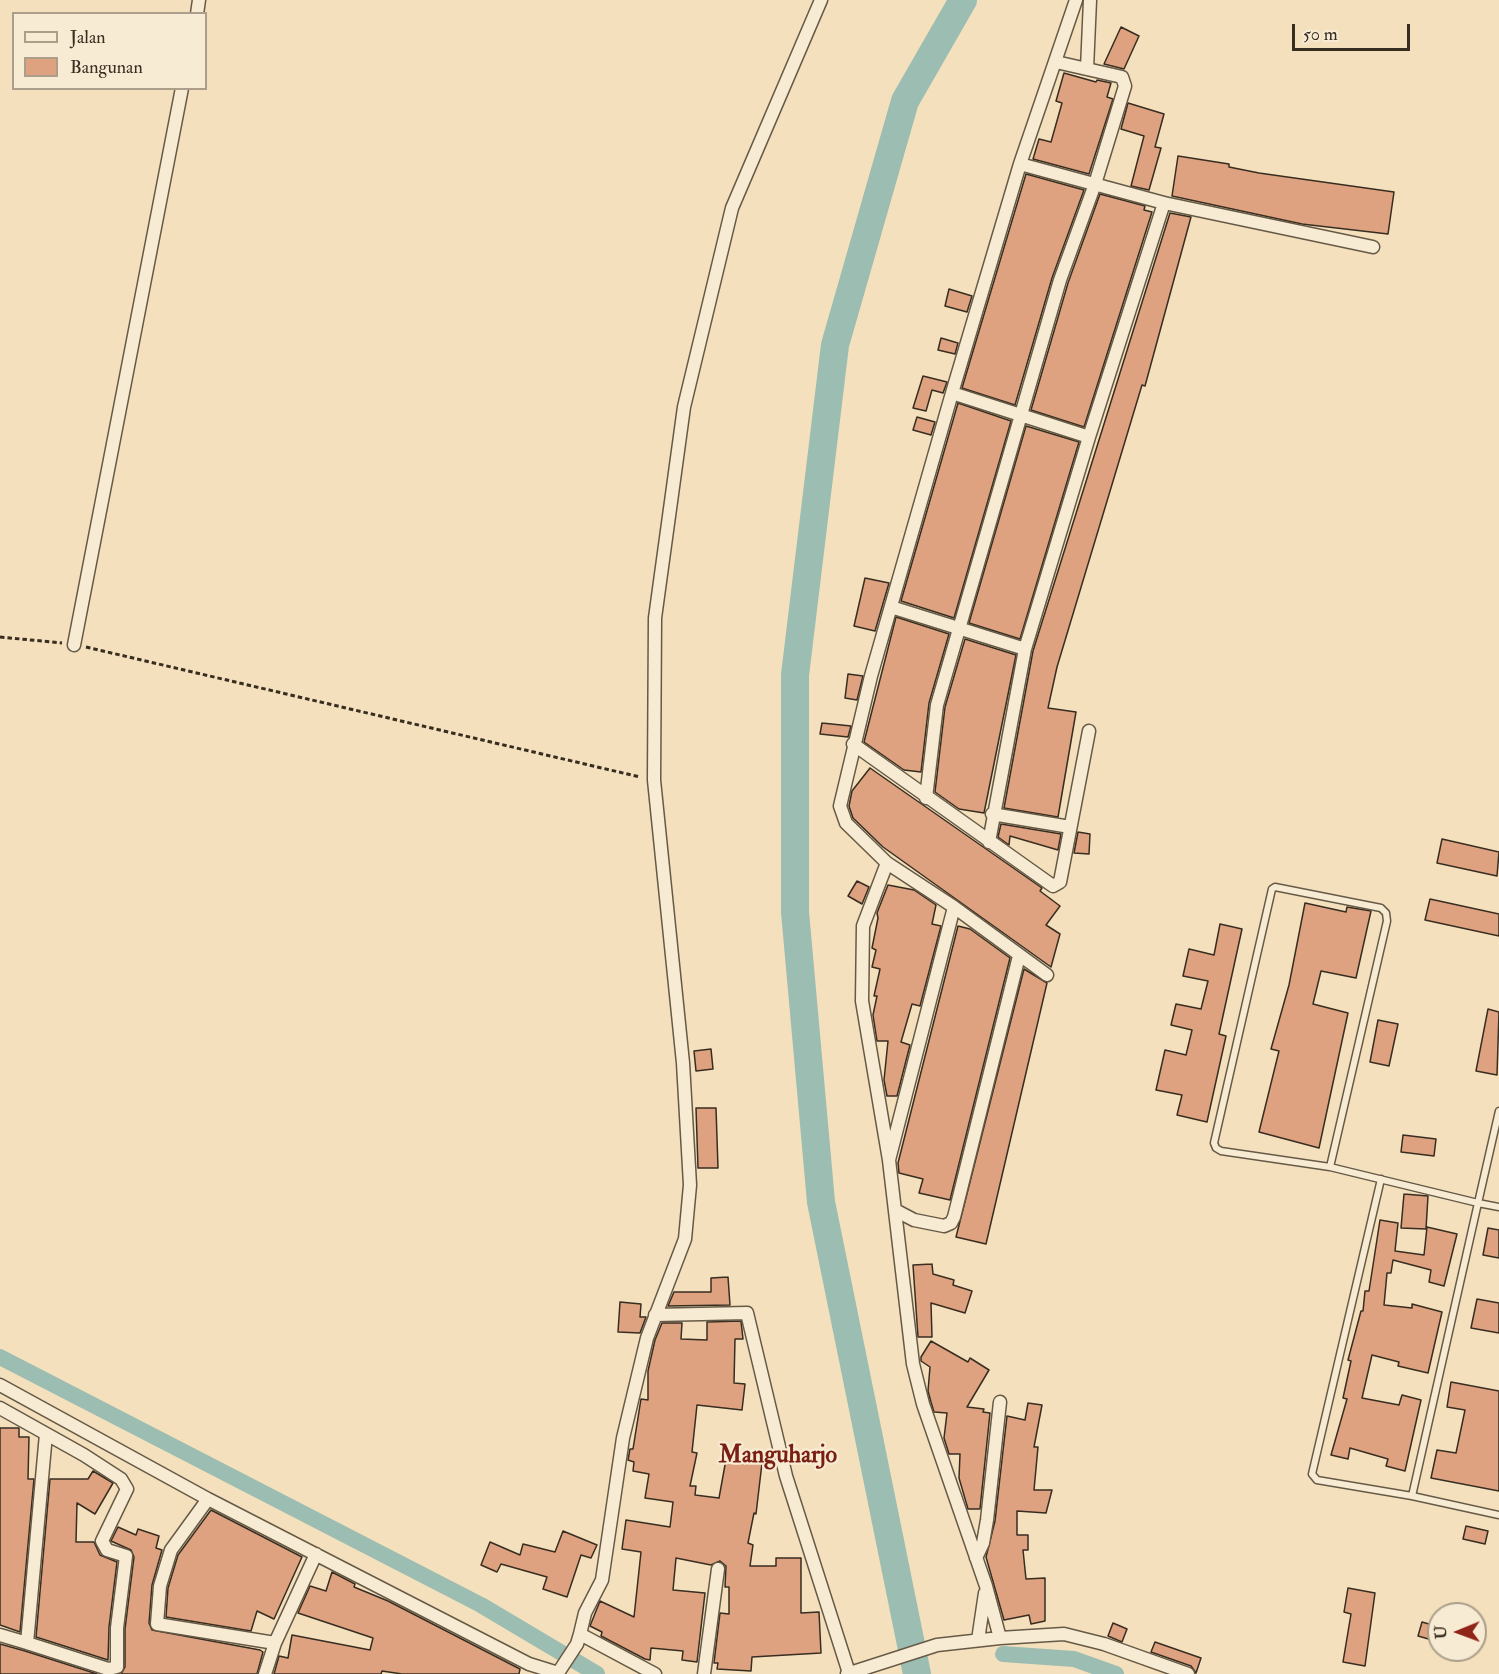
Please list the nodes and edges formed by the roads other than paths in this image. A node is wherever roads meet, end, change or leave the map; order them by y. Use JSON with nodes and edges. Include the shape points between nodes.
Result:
{"nodes":[{"id":1,"x":821,"y":0,"type":"edge"},
{"id":2,"x":1076,"y":0,"type":"edge"},
{"id":3,"x":1090,"y":0,"type":"edge"},
{"id":4,"x":1056,"y":62,"type":"junction"},
{"id":5,"x":1087,"y":69,"type":"junction"},
{"id":6,"x":182,"y":90,"type":"edge"},
{"id":7,"x":1020,"y":164,"type":"junction"},
{"id":8,"x":1095,"y":184,"type":"junction"},
{"id":9,"x":1164,"y":203,"type":"junction"},
{"id":10,"x":1373,"y":247,"type":"dead end"},
{"id":11,"x":952,"y":393,"type":"junction"},
{"id":12,"x":1020,"y":415,"type":"junction"},
{"id":13,"x":1089,"y":437,"type":"junction"},
{"id":14,"x":891,"y":607,"type":"junction"},
{"id":15,"x":959,"y":629,"type":"junction"},
{"id":16,"x":74,"y":645,"type":"road end"},
{"id":17,"x":1025,"y":649,"type":"junction"},
{"id":18,"x":1089,"y":731,"type":"dead end"},
{"id":19,"x":853,"y":744,"type":"junction"},
{"id":20,"x":926,"y":798,"type":"junction"},
{"id":21,"x":992,"y":814,"type":"junction"},
{"id":22,"x":1070,"y":827,"type":"junction"},
{"id":23,"x":989,"y":842,"type":"junction"},
{"id":24,"x":887,"y":863,"type":"junction"},
{"id":25,"x":954,"y":907,"type":"junction"},
{"id":26,"x":1019,"y":956,"type":"junction"},
{"id":27,"x":1047,"y":975,"type":"dead end"},
{"id":28,"x":1499,"y":1111,"type":"edge"},
{"id":29,"x":889,"y":1160,"type":"junction"},
{"id":30,"x":1330,"y":1167,"type":"junction"},
{"id":31,"x":1381,"y":1179,"type":"junction"},
{"id":32,"x":1478,"y":1203,"type":"junction"},
{"id":33,"x":1499,"y":1207,"type":"edge"},
{"id":34,"x":895,"y":1210,"type":"junction"},
{"id":35,"x":655,"y":1315,"type":"junction"},
{"id":36,"x":5,"y":1389,"type":"edge"},
{"id":37,"x":1000,"y":1402,"type":"dead end"},
{"id":38,"x":0,"y":1408,"type":"edge"},
{"id":39,"x":46,"y":1434,"type":"junction"},
{"id":40,"x":1412,"y":1496,"type":"junction"},
{"id":41,"x":208,"y":1499,"type":"junction"},
{"id":42,"x":1499,"y":1515,"type":"edge"},
{"id":43,"x":316,"y":1554,"type":"junction"},
{"id":44,"x":976,"y":1558,"type":"junction"},
{"id":45,"x":718,"y":1569,"type":"dead end"},
{"id":46,"x":986,"y":1586,"type":"junction"},
{"id":47,"x":0,"y":1635,"type":"edge"},
{"id":48,"x":1000,"y":1638,"type":"junction"},
{"id":49,"x":579,"y":1639,"type":"junction"},
{"id":50,"x":978,"y":1640,"type":"junction"},
{"id":51,"x":27,"y":1643,"type":"junction"},
{"id":52,"x":275,"y":1643,"type":"junction"},
{"id":53,"x":559,"y":1671,"type":"edge"},
{"id":54,"x":265,"y":1674,"type":"edge"},
{"id":55,"x":655,"y":1674,"type":"edge"},
{"id":56,"x":704,"y":1674,"type":"edge"},
{"id":57,"x":848,"y":1674,"type":"edge"},
{"id":58,"x":1188,"y":1674,"type":"edge"}],
"edges":[{"from":1,"to":35,"type":"street","via":[[732,208],[684,407],[655,618],[654,780],[686,1104],[690,1185],[685,1239]]},
{"from":2,"to":4,"type":"street"},
{"from":3,"to":5,"type":"street"},
{"from":4,"to":5,"type":"street"},
{"from":4,"to":7,"type":"street"},
{"from":5,"to":8,"type":"street","via":[[1125,81]]},
{"from":6,"to":16,"type":"street"},
{"from":7,"to":8,"type":"street"},
{"from":7,"to":11,"type":"street"},
{"from":8,"to":9,"type":"street"},
{"from":8,"to":12,"type":"street","via":[[1060,280]]},
{"from":9,"to":10,"type":"street"},
{"from":9,"to":13,"type":"street"},
{"from":11,"to":12,"type":"street"},
{"from":11,"to":14,"type":"street"},
{"from":12,"to":13,"type":"street"},
{"from":12,"to":15,"type":"street"},
{"from":13,"to":17,"type":"street"},
{"from":14,"to":15,"type":"street"},
{"from":14,"to":19,"type":"street"},
{"from":15,"to":17,"type":"street"},
{"from":15,"to":20,"type":"street","via":[[937,705]]},
{"from":17,"to":21,"type":"street"},
{"from":18,"to":22,"type":"street"},
{"from":19,"to":20,"type":"street"},
{"from":19,"to":24,"type":"street","via":[[840,806],[846,823]]},
{"from":20,"to":23,"type":"street"},
{"from":21,"to":22,"type":"street"},
{"from":21,"to":23,"type":"street"},
{"from":22,"to":23,"type":"street","via":[[1060,882],[1053,886]]},
{"from":24,"to":25,"type":"street"},
{"from":24,"to":29,"type":"street","via":[[863,926],[862,1001]]},
{"from":25,"to":26,"type":"street"},
{"from":25,"to":29,"type":"street"},
{"from":26,"to":27,"type":"street"},
{"from":26,"to":34,"type":"street","via":[[951,1223],[944,1226],[914,1220]]},
{"from":28,"to":32,"type":"lane"},
{"from":29,"to":34,"type":"street"},
{"from":30,"to":30,"type":"lane","via":[[1387,921],[1381,908],[1275,887],[1214,1143],[1221,1151]]},
{"from":30,"to":31,"type":"lane"},
{"from":31,"to":32,"type":"lane"},
{"from":31,"to":40,"type":"lane","via":[[1312,1474],[1317,1480]]},
{"from":32,"to":33,"type":"lane"},
{"from":32,"to":40,"type":"lane"},
{"from":34,"to":44,"type":"street","via":[[914,1364],[923,1404]]},
{"from":35,"to":49,"type":"street","via":[[623,1438],[602,1580],[585,1612]]},
{"from":35,"to":57,"type":"street","via":[[747,1313],[786,1476]]},
{"from":36,"to":38,"type":"street"},
{"from":36,"to":41,"type":"street"},
{"from":37,"to":44,"type":"street","via":[[987,1520]]},
{"from":38,"to":39,"type":"street"},
{"from":39,"to":51,"type":"street"},
{"from":39,"to":51,"type":"street","via":[[121,1479],[127,1489],[102,1541],[107,1550],[126,1556],[117,1628],[119,1663],[108,1669]]},
{"from":40,"to":42,"type":"lane"},
{"from":41,"to":43,"type":"street"},
{"from":41,"to":52,"type":"street","via":[[171,1550],[160,1586],[157,1624]]},
{"from":43,"to":52,"type":"street"},
{"from":43,"to":53,"type":"street","via":[[529,1664]]},
{"from":44,"to":46,"type":"street"},
{"from":45,"to":56,"type":"street"},
{"from":46,"to":48,"type":"street"},
{"from":46,"to":50,"type":"street"},
{"from":47,"to":51,"type":"street"},
{"from":48,"to":50,"type":"street"},
{"from":48,"to":58,"type":"street","via":[[1064,1634]]},
{"from":49,"to":53,"type":"street"},
{"from":49,"to":55,"type":"street"},
{"from":50,"to":57,"type":"street","via":[[937,1646]]},
{"from":52,"to":54,"type":"street"}]}
